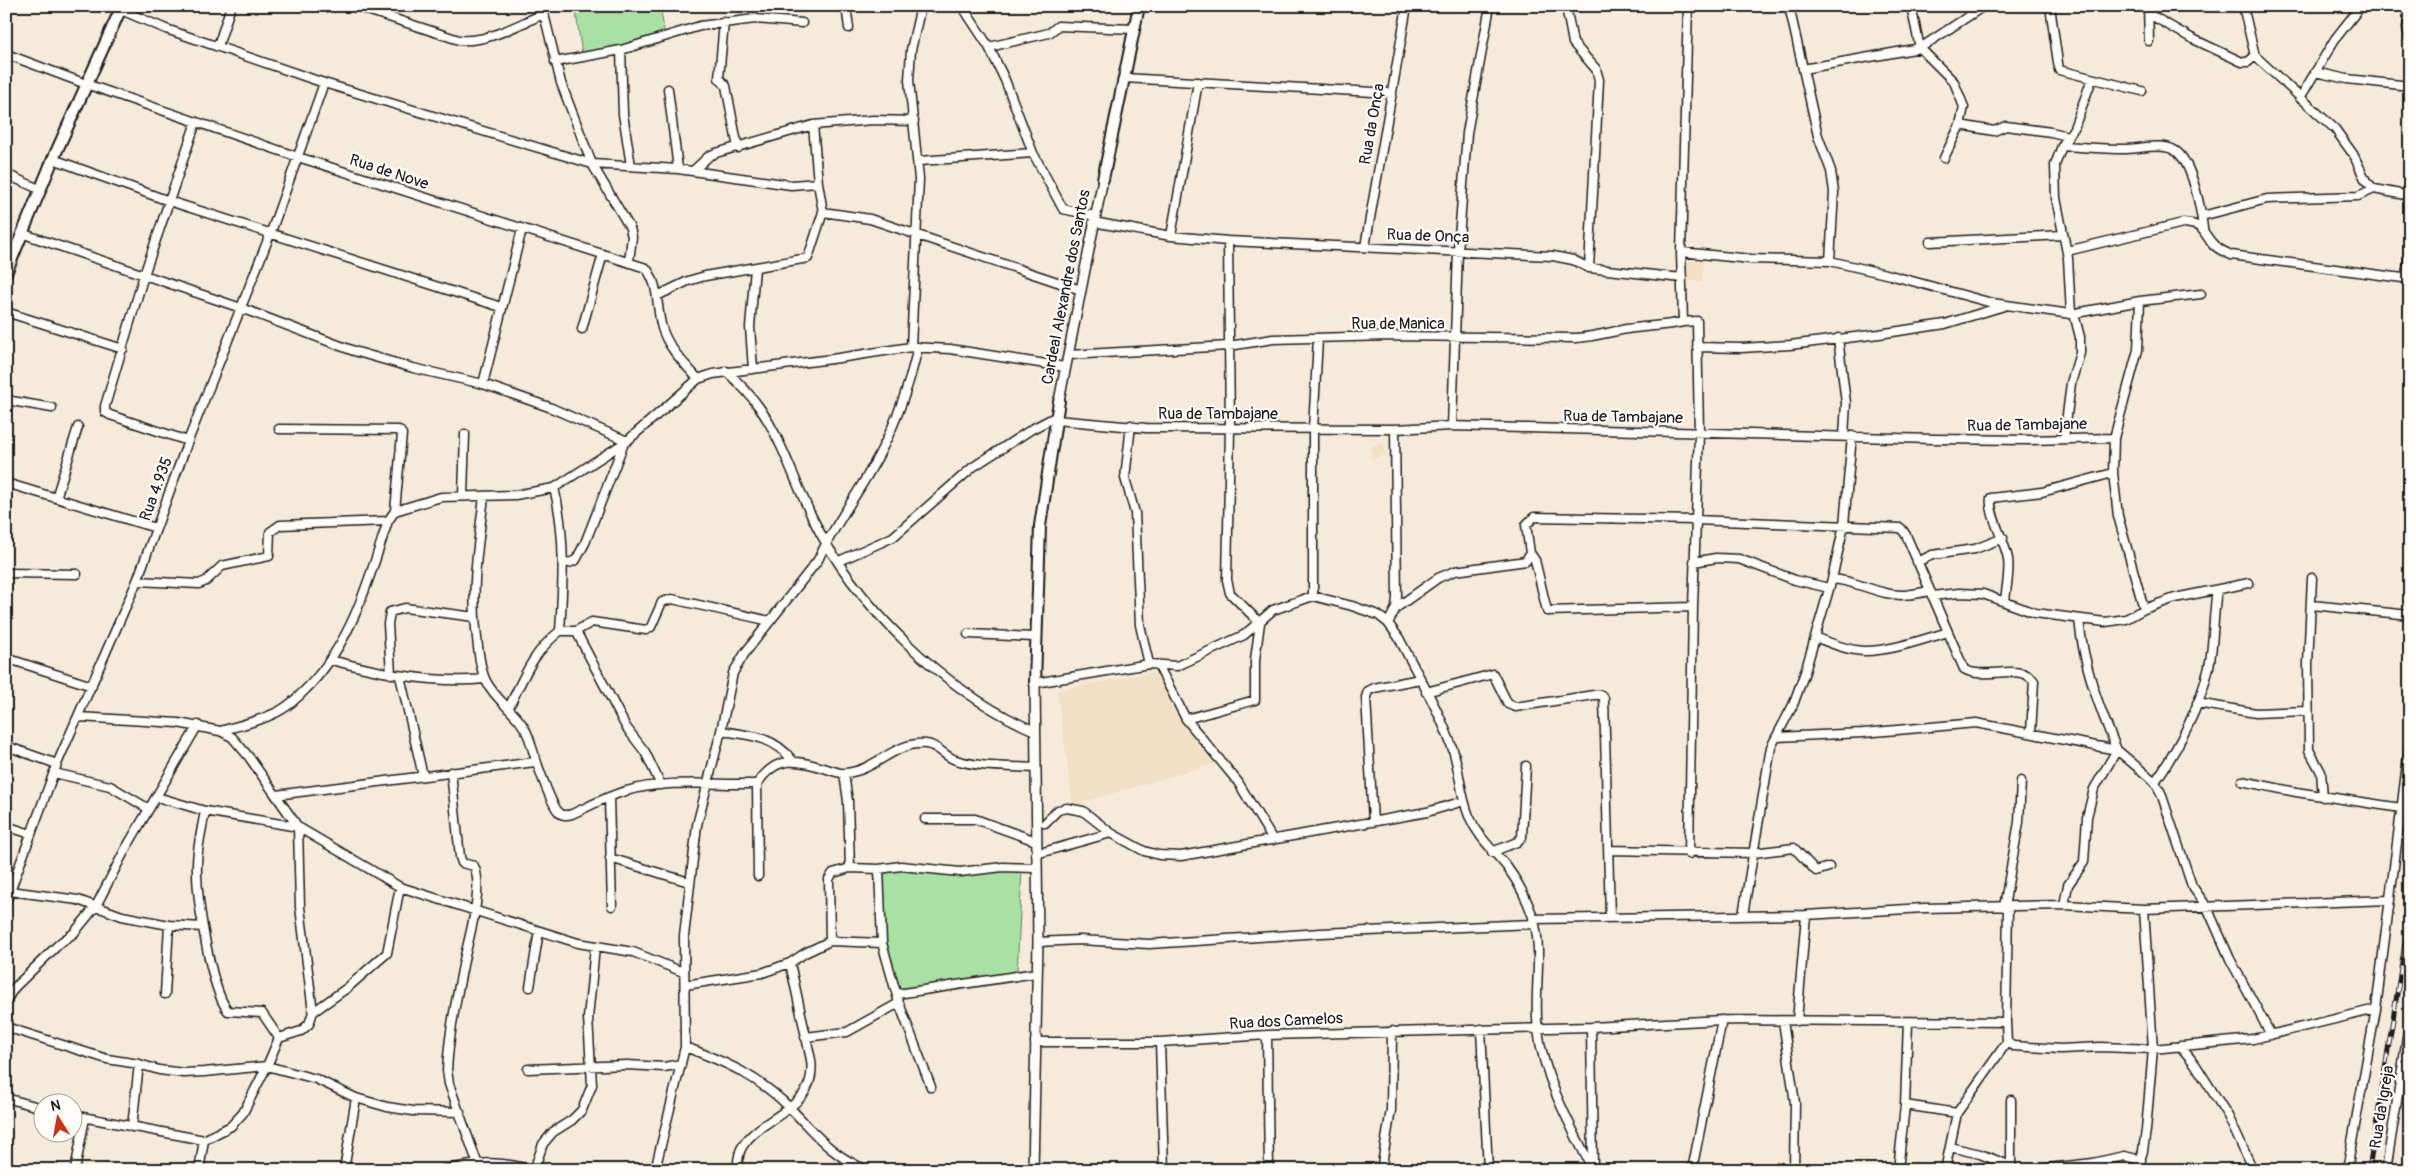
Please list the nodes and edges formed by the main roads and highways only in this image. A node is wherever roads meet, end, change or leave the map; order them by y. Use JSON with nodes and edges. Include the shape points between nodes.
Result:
{"nodes":[{"id":1,"x":1139,"y":6,"type":"edge"},
{"id":2,"x":122,"y":8,"type":"edge"},
{"id":3,"x":1103,"y":179,"type":"road end"},
{"id":4,"x":6,"y":273,"type":"edge"},
{"id":5,"x":1059,"y":401,"type":"road end"},
{"id":6,"x":1035,"y":683,"type":"road end"}],
"edges":[{"from":1,"to":3,"type":"main road"},
{"from":2,"to":4,"type":"main road","via":[[86,84]]},
{"from":5,"to":6,"type":"main road","via":[[1040,526]]}]}
